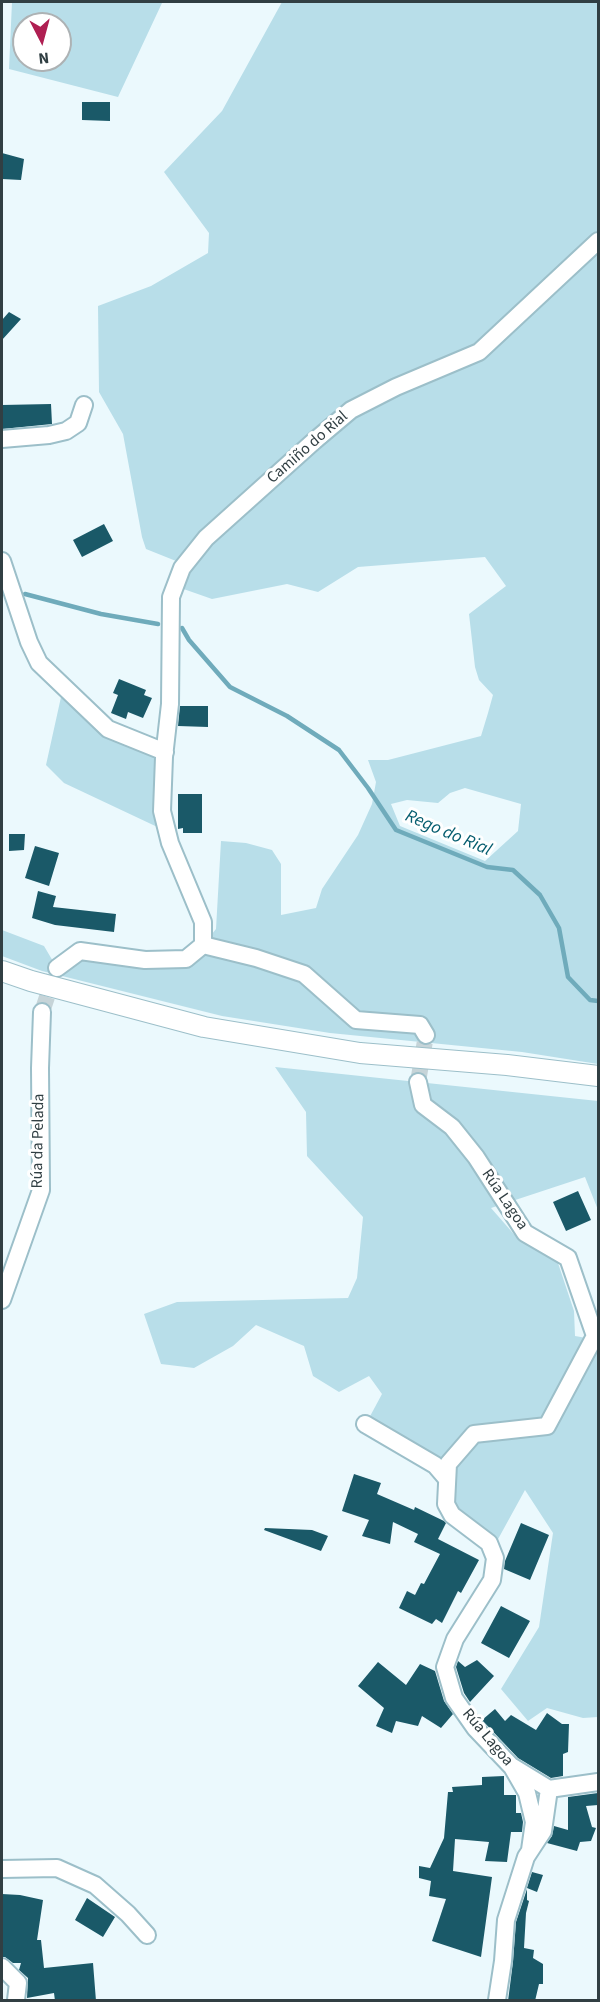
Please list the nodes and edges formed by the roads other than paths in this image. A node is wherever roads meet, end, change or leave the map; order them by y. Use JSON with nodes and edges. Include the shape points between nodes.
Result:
{"nodes":[{"id":1,"x":598,"y":241,"type":"edge"},
{"id":2,"x":84,"y":405,"type":"dead end"},
{"id":3,"x":2,"y":439,"type":"edge"},
{"id":4,"x":2,"y":561,"type":"edge"},
{"id":5,"x":165,"y":752,"type":"junction"},
{"id":6,"x":202,"y":945,"type":"junction"},
{"id":7,"x":57,"y":968,"type":"tunnel mouth"},
{"id":8,"x":2,"y":971,"type":"edge"},
{"id":9,"x":42,"y":1012,"type":"tunnel mouth"},
{"id":10,"x":426,"y":1035,"type":"dead end"},
{"id":11,"x":598,"y":1076,"type":"edge"},
{"id":12,"x":418,"y":1082,"type":"tunnel mouth"},
{"id":13,"x":2,"y":1300,"type":"edge"},
{"id":14,"x":365,"y":1424,"type":"dead end"},
{"id":15,"x":447,"y":1479,"type":"junction"},
{"id":16,"x":512,"y":1767,"type":"junction"},
{"id":17,"x":598,"y":1782,"type":"edge"},
{"id":18,"x":549,"y":1789,"type":"junction"},
{"id":19,"x":530,"y":1850,"type":"junction"},
{"id":20,"x":2,"y":1869,"type":"edge"},
{"id":21,"x":147,"y":1935,"type":"dead end"},
{"id":22,"x":2,"y":1968,"type":"edge"},
{"id":23,"x":16,"y":2001,"type":"edge"},
{"id":24,"x":497,"y":2001,"type":"edge"}],
"edges":[{"from":1,"to":5,"type":"street","name":"Camiño do Rial","via":[[479,352],[351,410],[206,538],[182,568],[171,597],[170,704]]},
{"from":2,"to":3,"type":"street","via":[[78,423],[66,431]]},
{"from":4,"to":5,"type":"street","via":[[39,663],[108,729]]},
{"from":5,"to":6,"type":"street","name":"Camiño do Rial","via":[[162,812],[170,843],[203,922]]},
{"from":6,"to":7,"type":"street","via":[[186,959],[145,960],[80,951]]},
{"from":6,"to":10,"type":"street","via":[[304,974],[356,1020],[420,1025]]},
{"from":8,"to":11,"type":"main road","via":[[204,1027],[360,1053]]},
{"from":9,"to":13,"type":"street","name":"Rúa da Pelada","via":[[40,1190]]},
{"from":12,"to":15,"type":"street","name":"Rúa Lagoa","via":[[423,1105],[453,1127],[525,1233],[568,1258],[595,1336],[547,1426],[474,1434],[448,1464]]},
{"from":14,"to":15,"type":"street","via":[[435,1465]]},
{"from":15,"to":16,"type":"street","name":"Rúa Lagoa","via":[[446,1504],[452,1515],[489,1543],[495,1558],[492,1580],[455,1639],[445,1666],[454,1698],[475,1728]]},
{"from":16,"to":18,"type":"street"},
{"from":16,"to":19,"type":"street","name":"Rúa Lagoa","via":[[527,1793],[534,1821]]},
{"from":17,"to":18,"type":"street"},
{"from":18,"to":19,"type":"street","name":"Rúa Lagoa","via":[[543,1831]]},
{"from":19,"to":24,"type":"street","name":"Rúa Lagoa","via":[[506,1920]]},
{"from":20,"to":21,"type":"street","via":[[57,1868],[95,1885]]},
{"from":22,"to":23,"type":"street","via":[[18,1983]]}]}
